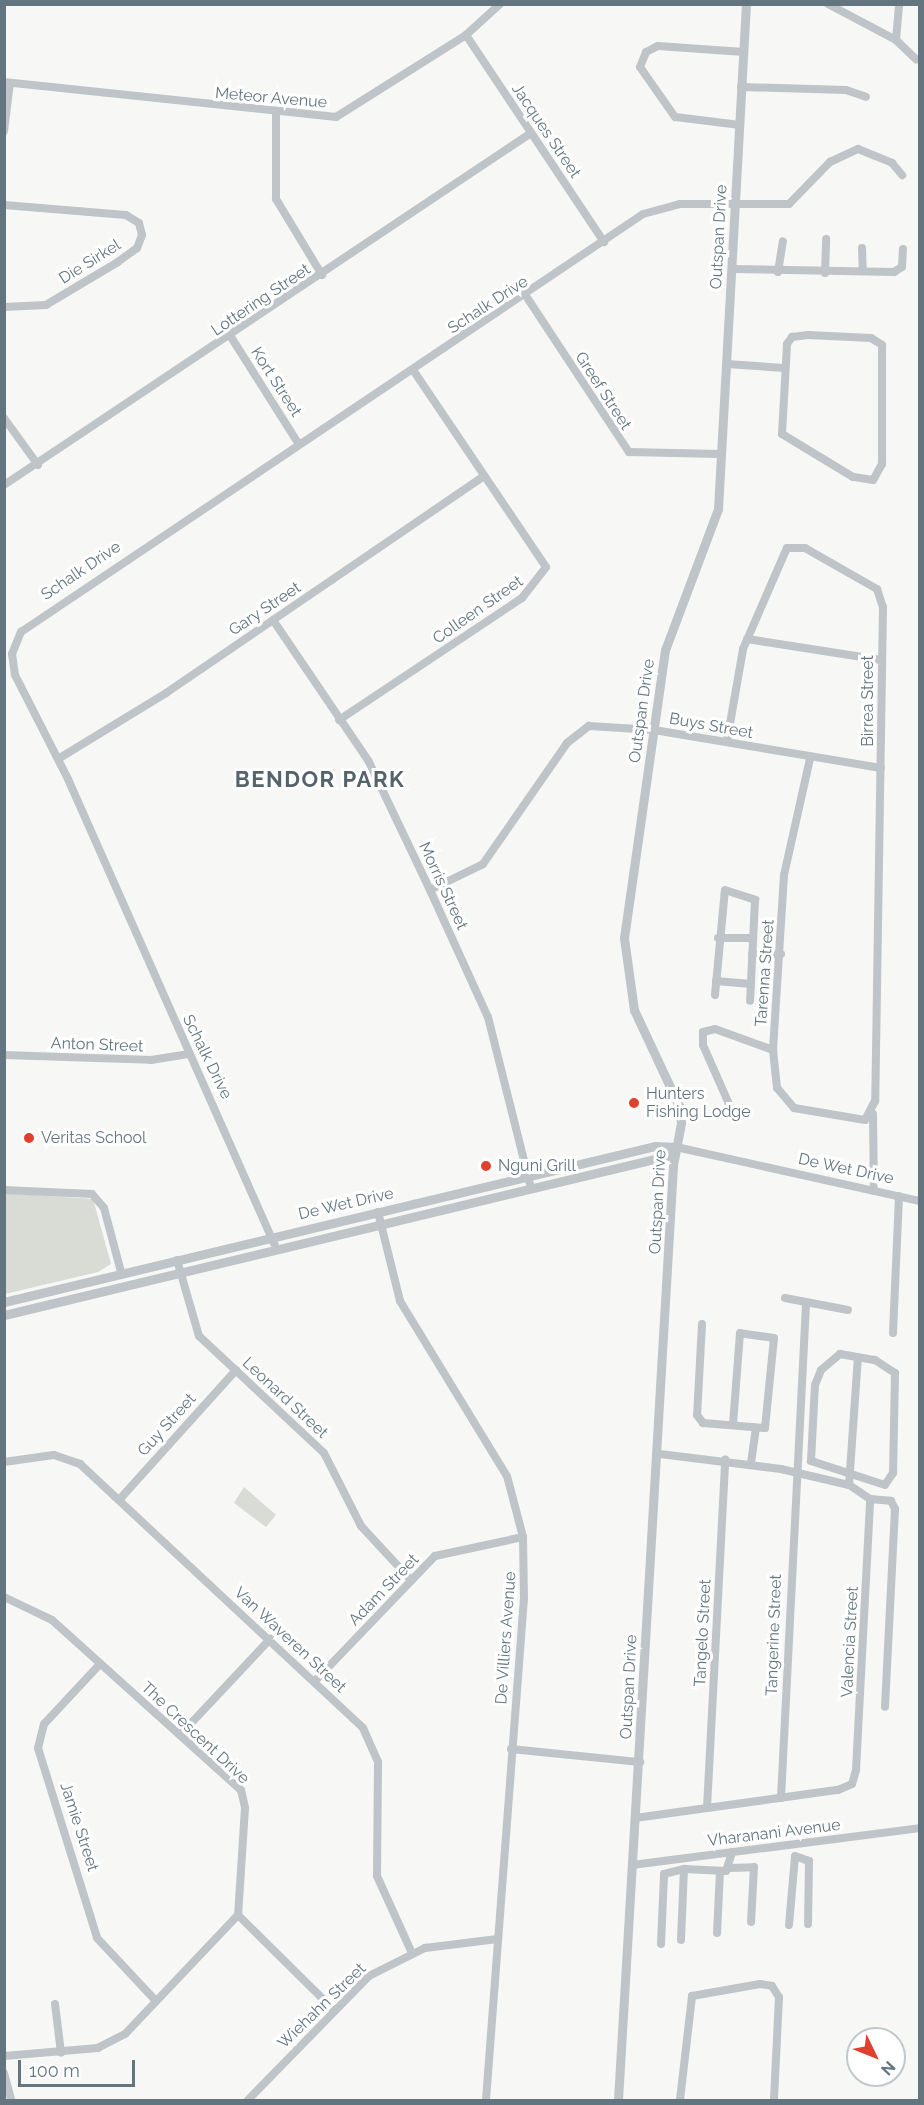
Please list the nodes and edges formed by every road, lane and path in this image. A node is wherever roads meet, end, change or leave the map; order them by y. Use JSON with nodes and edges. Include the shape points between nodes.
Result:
{"nodes":[{"id":1,"x":500,"y":4,"type":"edge"},
{"id":2,"x":747,"y":4,"type":"edge"},
{"id":3,"x":828,"y":4,"type":"edge"},
{"id":4,"x":899,"y":4,"type":"edge"},
{"id":5,"x":848,"y":8,"type":"edge"},
{"id":6,"x":466,"y":35,"type":"junction"},
{"id":7,"x":896,"y":40,"type":"junction"},
{"id":8,"x":744,"y":52,"type":"junction"},
{"id":9,"x":916,"y":59,"type":"dead end"},
{"id":10,"x":7,"y":82,"type":"edge"},
{"id":11,"x":741,"y":87,"type":"junction"},
{"id":12,"x":866,"y":97,"type":"dead end"},
{"id":13,"x":276,"y":114,"type":"junction"},
{"id":14,"x":740,"y":125,"type":"junction"},
{"id":15,"x":4,"y":131,"type":"edge"},
{"id":16,"x":531,"y":133,"type":"junction"},
{"id":17,"x":902,"y":175,"type":"dead end"},
{"id":18,"x":4,"y":205,"type":"edge"},
{"id":19,"x":736,"y":207,"type":"junction"},
{"id":20,"x":826,"y":240,"type":"dead end"},
{"id":21,"x":604,"y":242,"type":"junction"},
{"id":22,"x":783,"y":242,"type":"dead end"},
{"id":23,"x":862,"y":248,"type":"dead end"},
{"id":24,"x":903,"y":249,"type":"dead end"},
{"id":25,"x":732,"y":269,"type":"junction"},
{"id":26,"x":863,"y":271,"type":"junction"},
{"id":27,"x":778,"y":272,"type":"junction"},
{"id":28,"x":825,"y":273,"type":"junction"},
{"id":29,"x":322,"y":275,"type":"junction"},
{"id":30,"x":526,"y":296,"type":"junction"},
{"id":31,"x":4,"y":307,"type":"edge"},
{"id":32,"x":231,"y":337,"type":"junction"},
{"id":33,"x":727,"y":364,"type":"junction"},
{"id":34,"x":784,"y":368,"type":"junction"},
{"id":35,"x":413,"y":370,"type":"junction"},
{"id":36,"x":4,"y":418,"type":"edge"},
{"id":37,"x":298,"y":443,"type":"junction"},
{"id":38,"x":720,"y":454,"type":"junction"},
{"id":39,"x":38,"y":465,"type":"junction"},
{"id":40,"x":483,"y":477,"type":"junction"},
{"id":41,"x":4,"y":485,"type":"edge"},
{"id":42,"x":273,"y":620,"type":"junction"},
{"id":43,"x":747,"y":639,"type":"junction"},
{"id":44,"x":881,"y":660,"type":"junction"},
{"id":45,"x":339,"y":720,"type":"junction"},
{"id":46,"x":654,"y":730,"type":"junction"},
{"id":47,"x":727,"y":741,"type":"junction"},
{"id":48,"x":58,"y":759,"type":"junction"},
{"id":49,"x":810,"y":759,"type":"junction"},
{"id":50,"x":881,"y":768,"type":"junction"},
{"id":51,"x":430,"y":890,"type":"junction"},
{"id":52,"x":718,"y":938,"type":"junction"},
{"id":53,"x":753,"y":939,"type":"junction"},
{"id":54,"x":752,"y":954,"type":"junction"},
{"id":55,"x":781,"y":954,"type":"junction"},
{"id":56,"x":716,"y":981,"type":"junction"},
{"id":57,"x":751,"y":984,"type":"junction"},
{"id":58,"x":715,"y":995,"type":"dead end"},
{"id":59,"x":750,"y":1001,"type":"dead end"},
{"id":60,"x":773,"y":1050,"type":"junction"},
{"id":61,"x":4,"y":1054,"type":"edge"},
{"id":62,"x":187,"y":1054,"type":"junction"},
{"id":63,"x":733,"y":1113,"type":"dead end"},
{"id":64,"x":871,"y":1116,"type":"junction"},
{"id":65,"x":675,"y":1151,"type":"junction"},
{"id":66,"x":528,"y":1176,"type":"junction"},
{"id":67,"x":531,"y":1188,"type":"junction"},
{"id":68,"x":4,"y":1190,"type":"edge"},
{"id":69,"x":874,"y":1191,"type":"junction"},
{"id":70,"x":899,"y":1196,"type":"junction"},
{"id":71,"x":920,"y":1201,"type":"edge"},
{"id":72,"x":378,"y":1212,"type":"junction"},
{"id":73,"x":381,"y":1225,"type":"junction"},
{"id":74,"x":272,"y":1236,"type":"junction"},
{"id":75,"x":276,"y":1248,"type":"junction"},
{"id":76,"x":177,"y":1260,"type":"junction"},
{"id":77,"x":121,"y":1272,"type":"junction"},
{"id":78,"x":180,"y":1273,"type":"junction"},
{"id":79,"x":785,"y":1298,"type":"dead end"},
{"id":80,"x":4,"y":1302,"type":"edge"},
{"id":81,"x":806,"y":1303,"type":"junction"},
{"id":82,"x":848,"y":1310,"type":"dead end"},
{"id":83,"x":4,"y":1315,"type":"edge"},
{"id":84,"x":702,"y":1324,"type":"dead end"},
{"id":85,"x":893,"y":1333,"type":"dead end"},
{"id":86,"x":858,"y":1358,"type":"junction"},
{"id":87,"x":236,"y":1370,"type":"junction"},
{"id":88,"x":734,"y":1424,"type":"junction"},
{"id":89,"x":756,"y":1429,"type":"junction"},
{"id":90,"x":660,"y":1454,"type":"junction"},
{"id":91,"x":725,"y":1459,"type":"junction"},
{"id":92,"x":4,"y":1462,"type":"edge"},
{"id":93,"x":751,"y":1463,"type":"junction"},
{"id":94,"x":852,"y":1472,"type":"junction"},
{"id":95,"x":795,"y":1473,"type":"junction"},
{"id":96,"x":849,"y":1485,"type":"junction"},
{"id":97,"x":870,"y":1499,"type":"junction"},
{"id":98,"x":119,"y":1500,"type":"junction"},
{"id":99,"x":523,"y":1537,"type":"junction"},
{"id":100,"x":411,"y":1580,"type":"junction"},
{"id":101,"x":4,"y":1597,"type":"edge"},
{"id":102,"x":270,"y":1639,"type":"junction"},
{"id":103,"x":100,"y":1664,"type":"junction"},
{"id":104,"x":315,"y":1681,"type":"junction"},
{"id":105,"x":885,"y":1707,"type":"dead end"},
{"id":106,"x":180,"y":1735,"type":"junction"},
{"id":107,"x":511,"y":1749,"type":"junction"},
{"id":108,"x":640,"y":1762,"type":"junction"},
{"id":109,"x":781,"y":1798,"type":"junction"},
{"id":110,"x":707,"y":1808,"type":"junction"},
{"id":111,"x":635,"y":1818,"type":"junction"},
{"id":112,"x":920,"y":1828,"type":"edge"},
{"id":113,"x":802,"y":1844,"type":"junction"},
{"id":114,"x":732,"y":1852,"type":"junction"},
{"id":115,"x":803,"y":1856,"type":"junction"},
{"id":116,"x":632,"y":1865,"type":"junction"},
{"id":117,"x":729,"y":1868,"type":"junction"},
{"id":118,"x":684,"y":1869,"type":"junction"},
{"id":119,"x":720,"y":1871,"type":"junction"},
{"id":120,"x":238,"y":1915,"type":"junction"},
{"id":121,"x":752,"y":1922,"type":"dead end"},
{"id":122,"x":808,"y":1924,"type":"dead end"},
{"id":123,"x":789,"y":1925,"type":"dead end"},
{"id":124,"x":717,"y":1933,"type":"dead end"},
{"id":125,"x":498,"y":1939,"type":"junction"},
{"id":126,"x":681,"y":1940,"type":"dead end"},
{"id":127,"x":661,"y":1944,"type":"dead end"},
{"id":128,"x":412,"y":1953,"type":"junction"},
{"id":129,"x":155,"y":2000,"type":"junction"},
{"id":130,"x":55,"y":2004,"type":"dead end"},
{"id":131,"x":334,"y":2011,"type":"junction"},
{"id":132,"x":61,"y":2052,"type":"junction"},
{"id":133,"x":4,"y":2056,"type":"edge"},
{"id":134,"x":4,"y":2073,"type":"edge"},
{"id":135,"x":11,"y":2100,"type":"edge"},
{"id":136,"x":248,"y":2100,"type":"edge"},
{"id":137,"x":486,"y":2100,"type":"edge"},
{"id":138,"x":618,"y":2100,"type":"edge"},
{"id":139,"x":680,"y":2100,"type":"edge"},
{"id":140,"x":774,"y":2100,"type":"edge"}],
"edges":[{"from":1,"to":6,"type":"street","name":"Meteor Avenue"},
{"from":2,"to":8,"type":"street","name":"Outspan Drive"},
{"from":3,"to":5,"type":"street"},
{"from":4,"to":7,"type":"street"},
{"from":5,"to":7,"type":"street","via":[[869,30]]},
{"from":6,"to":13,"type":"street","name":"Meteor Avenue","via":[[346,113]]},
{"from":6,"to":16,"type":"street","name":"Jacques Street"},
{"from":7,"to":9,"type":"street"},
{"from":8,"to":11,"type":"street","name":"Outspan Drive"},
{"from":8,"to":14,"type":"street","via":[[658,46],[646,52],[640,67],[675,117]]},
{"from":10,"to":13,"type":"street","name":"Meteor Avenue"},
{"from":10,"to":15,"type":"street"},
{"from":11,"to":12,"type":"street","via":[[846,90]]},
{"from":11,"to":14,"type":"street","name":"Outspan Drive"},
{"from":13,"to":29,"type":"street","via":[[276,199]]},
{"from":14,"to":19,"type":"street","name":"Outspan Drive"},
{"from":16,"to":21,"type":"street","name":"Jacques Street"},
{"from":16,"to":29,"type":"street","name":"Lottering Street"},
{"from":17,"to":19,"type":"street","name":"Schalk Drive","via":[[892,163],[858,150],[830,162],[793,203]]},
{"from":18,"to":31,"type":"street","name":"Die Sirkel","via":[[126,215],[139,223],[142,235],[136,248],[118,262],[46,305]]},
{"from":19,"to":21,"type":"street","name":"Schalk Drive","via":[[658,207]]},
{"from":19,"to":25,"type":"street","name":"Outspan Drive"},
{"from":20,"to":28,"type":"street"},
{"from":21,"to":30,"type":"street","name":"Schalk Drive"},
{"from":22,"to":27,"type":"street"},
{"from":23,"to":26,"type":"street"},
{"from":24,"to":26,"type":"street","via":[[898,271]]},
{"from":25,"to":27,"type":"street"},
{"from":25,"to":33,"type":"street","name":"Outspan Drive"},
{"from":26,"to":28,"type":"street"},
{"from":27,"to":28,"type":"street"},
{"from":29,"to":32,"type":"street","name":"Lottering Street"},
{"from":30,"to":35,"type":"street","name":"Schalk Drive"},
{"from":30,"to":38,"type":"street","name":"Greef Street","via":[[622,446],[643,455]]},
{"from":32,"to":37,"type":"street","name":"Kort Street"},
{"from":32,"to":39,"type":"street","name":"Lottering Street"},
{"from":33,"to":34,"type":"street"},
{"from":33,"to":38,"type":"street","name":"Outspan Drive"},
{"from":34,"to":34,"type":"street","via":[[792,337],[880,342],[882,464],[877,477],[853,477],[782,434]]},
{"from":35,"to":37,"type":"street","name":"Schalk Drive"},
{"from":35,"to":40,"type":"street","name":"Colleen Street"},
{"from":36,"to":39,"type":"street"},
{"from":37,"to":48,"type":"street","name":"Schalk Drive","via":[[21,632],[11,663]]},
{"from":38,"to":46,"type":"street","name":"Outspan Drive","via":[[718,509],[667,642]]},
{"from":39,"to":41,"type":"street","name":"Lottering Street"},
{"from":40,"to":42,"type":"street","name":"Gary Street"},
{"from":40,"to":45,"type":"street","name":"Colleen Street","via":[[545,562],[541,580],[522,598]]},
{"from":42,"to":45,"type":"street","name":"Morris Street"},
{"from":42,"to":48,"type":"street","name":"Gary Street"},
{"from":43,"to":44,"type":"street"},
{"from":43,"to":44,"type":"street","name":"Birrea Street","via":[[784,552],[797,545],[877,589],[883,607]]},
{"from":43,"to":47,"type":"street","name":"Birrea Street"},
{"from":44,"to":50,"type":"street","name":"Birrea Street"},
{"from":45,"to":51,"type":"street","name":"Morris Street","via":[[369,762]]},
{"from":46,"to":47,"type":"street","name":"Buys Street"},
{"from":46,"to":51,"type":"street","name":"Buys Street","via":[[597,724],[579,731],[495,852],[470,873]]},
{"from":46,"to":65,"type":"street","name":"Outspan Drive","via":[[624,953],[634,1010],[679,1106]]},
{"from":47,"to":49,"type":"street","name":"Buys Street"},
{"from":48,"to":62,"type":"street","name":"Schalk Drive"},
{"from":49,"to":50,"type":"street","name":"Buys Street"},
{"from":49,"to":55,"type":"street","name":"Tarenna Street","via":[[785,867]]},
{"from":50,"to":64,"type":"street","name":"Birrea Street"},
{"from":51,"to":66,"type":"street","name":"Morris Street","via":[[488,1017]]},
{"from":52,"to":53,"type":"street"},
{"from":52,"to":53,"type":"street","via":[[725,890],[753,896]]},
{"from":52,"to":56,"type":"street"},
{"from":53,"to":54,"type":"street"},
{"from":54,"to":55,"type":"street"},
{"from":54,"to":57,"type":"street"},
{"from":55,"to":60,"type":"street","name":"Tarenna Street"},
{"from":56,"to":57,"type":"street"},
{"from":56,"to":58,"type":"street"},
{"from":57,"to":59,"type":"street"},
{"from":60,"to":63,"type":"street","via":[[715,1029],[703,1032],[703,1045]]},
{"from":60,"to":64,"type":"street","name":"Tarenna Street","via":[[777,1088],[789,1106]]},
{"from":61,"to":62,"type":"street","name":"Anton Street","via":[[151,1060]]},
{"from":62,"to":74,"type":"street","name":"Schalk Drive"},
{"from":64,"to":69,"type":"street","name":"Birrea Street"},
{"from":65,"to":66,"type":"street","name":"De Wet Drive","via":[[655,1146]]},
{"from":65,"to":67,"type":"street","name":"De Wet Drive"},
{"from":65,"to":69,"type":"street","name":"De Wet Drive"},
{"from":65,"to":90,"type":"street","name":"Outspan Drive"},
{"from":66,"to":67,"type":"street","name":"Morris Street"},
{"from":66,"to":72,"type":"street","name":"De Wet Drive"},
{"from":67,"to":73,"type":"street","name":"De Wet Drive"},
{"from":68,"to":77,"type":"street","via":[[92,1194],[104,1208]]},
{"from":69,"to":70,"type":"street","name":"De Wet Drive"},
{"from":70,"to":71,"type":"street","name":"De Wet Drive"},
{"from":70,"to":85,"type":"street"},
{"from":72,"to":73,"type":"street","name":"De Villiers Avenue"},
{"from":72,"to":74,"type":"street","name":"De Wet Drive"},
{"from":73,"to":75,"type":"street","name":"De Wet Drive"},
{"from":73,"to":99,"type":"street","name":"De Villiers Avenue","via":[[400,1301],[507,1476]]},
{"from":74,"to":75,"type":"street","name":"Schalk Drive"},
{"from":74,"to":76,"type":"street","name":"De Wet Drive"},
{"from":75,"to":78,"type":"street","name":"De Wet Drive"},
{"from":76,"to":77,"type":"street","name":"De Wet Drive"},
{"from":76,"to":78,"type":"street","name":"Leonard Street"},
{"from":77,"to":80,"type":"street","name":"De Wet Drive"},
{"from":78,"to":83,"type":"street","name":"De Wet Drive"},
{"from":78,"to":87,"type":"street","name":"Leonard Street","via":[[199,1336]]},
{"from":79,"to":81,"type":"street"},
{"from":81,"to":82,"type":"street"},
{"from":81,"to":95,"type":"street","name":"Tangerine Street"},
{"from":84,"to":88,"type":"street","via":[[697,1416],[702,1423]]},
{"from":86,"to":94,"type":"street"},
{"from":86,"to":94,"type":"street","via":[[835,1355],[821,1370],[813,1394],[811,1461],[823,1469]]},
{"from":86,"to":94,"type":"street","via":[[895,1373],[893,1466],[885,1485]]},
{"from":87,"to":98,"type":"street","name":"Guy Street"},
{"from":87,"to":100,"type":"street","name":"Leonard Street","via":[[324,1453],[361,1526]]},
{"from":88,"to":89,"type":"street"},
{"from":88,"to":89,"type":"street","via":[[739,1335],[769,1336],[775,1344],[772,1396],[765,1428]]},
{"from":89,"to":93,"type":"street"},
{"from":90,"to":91,"type":"street"},
{"from":90,"to":108,"type":"street","name":"Outspan Drive"},
{"from":91,"to":93,"type":"street"},
{"from":91,"to":110,"type":"street","name":"Tangelo Street"},
{"from":92,"to":98,"type":"street","name":"Van Waveren Street","via":[[65,1456]]},
{"from":93,"to":95,"type":"street"},
{"from":94,"to":96,"type":"street"},
{"from":95,"to":96,"type":"street"},
{"from":95,"to":109,"type":"street","name":"Tangerine Street"},
{"from":96,"to":97,"type":"street"},
{"from":97,"to":105,"type":"street","via":[[891,1501],[895,1509]]},
{"from":97,"to":109,"type":"street","name":"Valencia Street","via":[[855,1777],[844,1789]]},
{"from":98,"to":102,"type":"street","name":"Van Waveren Street"},
{"from":99,"to":100,"type":"street","name":"Adam Street","via":[[445,1551]]},
{"from":99,"to":107,"type":"street","name":"De Villiers Avenue","via":[[524,1598]]},
{"from":100,"to":104,"type":"street","name":"Adam Street"},
{"from":101,"to":103,"type":"street","name":"The Crescent Drive","via":[[47,1617]]},
{"from":102,"to":104,"type":"street","name":"Van Waveren Street"},
{"from":102,"to":106,"type":"street"},
{"from":103,"to":106,"type":"street","name":"The Crescent Drive"},
{"from":103,"to":129,"type":"street","name":"Jamie Street","via":[[44,1724],[38,1748],[97,1938]]},
{"from":104,"to":128,"type":"street","name":"Van Waveren Street","via":[[375,1747],[377,1876]]},
{"from":106,"to":120,"type":"street","name":"The Crescent Drive","via":[[244,1797]]},
{"from":107,"to":108,"type":"street"},
{"from":107,"to":125,"type":"street","name":"De Villiers Avenue"},
{"from":108,"to":111,"type":"street","name":"Outspan Drive"},
{"from":109,"to":110,"type":"street","name":"Valencia Street"},
{"from":110,"to":111,"type":"street","name":"Valencia Street"},
{"from":111,"to":116,"type":"street","name":"Outspan Drive"},
{"from":112,"to":113,"type":"street","name":"Vharanani Avenue"},
{"from":113,"to":114,"type":"street","name":"Vharanani Avenue"},
{"from":113,"to":115,"type":"street"},
{"from":114,"to":116,"type":"street","name":"Vharanani Avenue"},
{"from":114,"to":117,"type":"street"},
{"from":115,"to":122,"type":"street","via":[[809,1860]]},
{"from":115,"to":123,"type":"street","via":[[791,1863]]},
{"from":116,"to":138,"type":"street","name":"Outspan Drive"},
{"from":117,"to":119,"type":"street"},
{"from":117,"to":121,"type":"street","via":[[754,1868]]},
{"from":118,"to":119,"type":"street"},
{"from":118,"to":126,"type":"street"},
{"from":118,"to":127,"type":"street","via":[[664,1874]]},
{"from":119,"to":124,"type":"street"},
{"from":120,"to":129,"type":"street"},
{"from":120,"to":131,"type":"street"},
{"from":125,"to":128,"type":"street","name":"Wiehahn Street","via":[[450,1943]]},
{"from":125,"to":137,"type":"street","name":"De Villiers Avenue"},
{"from":128,"to":131,"type":"street","name":"Wiehahn Street","via":[[369,1976]]},
{"from":129,"to":132,"type":"street","via":[[111,2044]]},
{"from":130,"to":132,"type":"street"},
{"from":131,"to":136,"type":"street","name":"Wiehahn Street"},
{"from":132,"to":133,"type":"street"},
{"from":134,"to":135,"type":"street"},
{"from":139,"to":140,"type":"street","via":[[686,2018],[695,1993],[760,1984],[776,1988]]}]}
